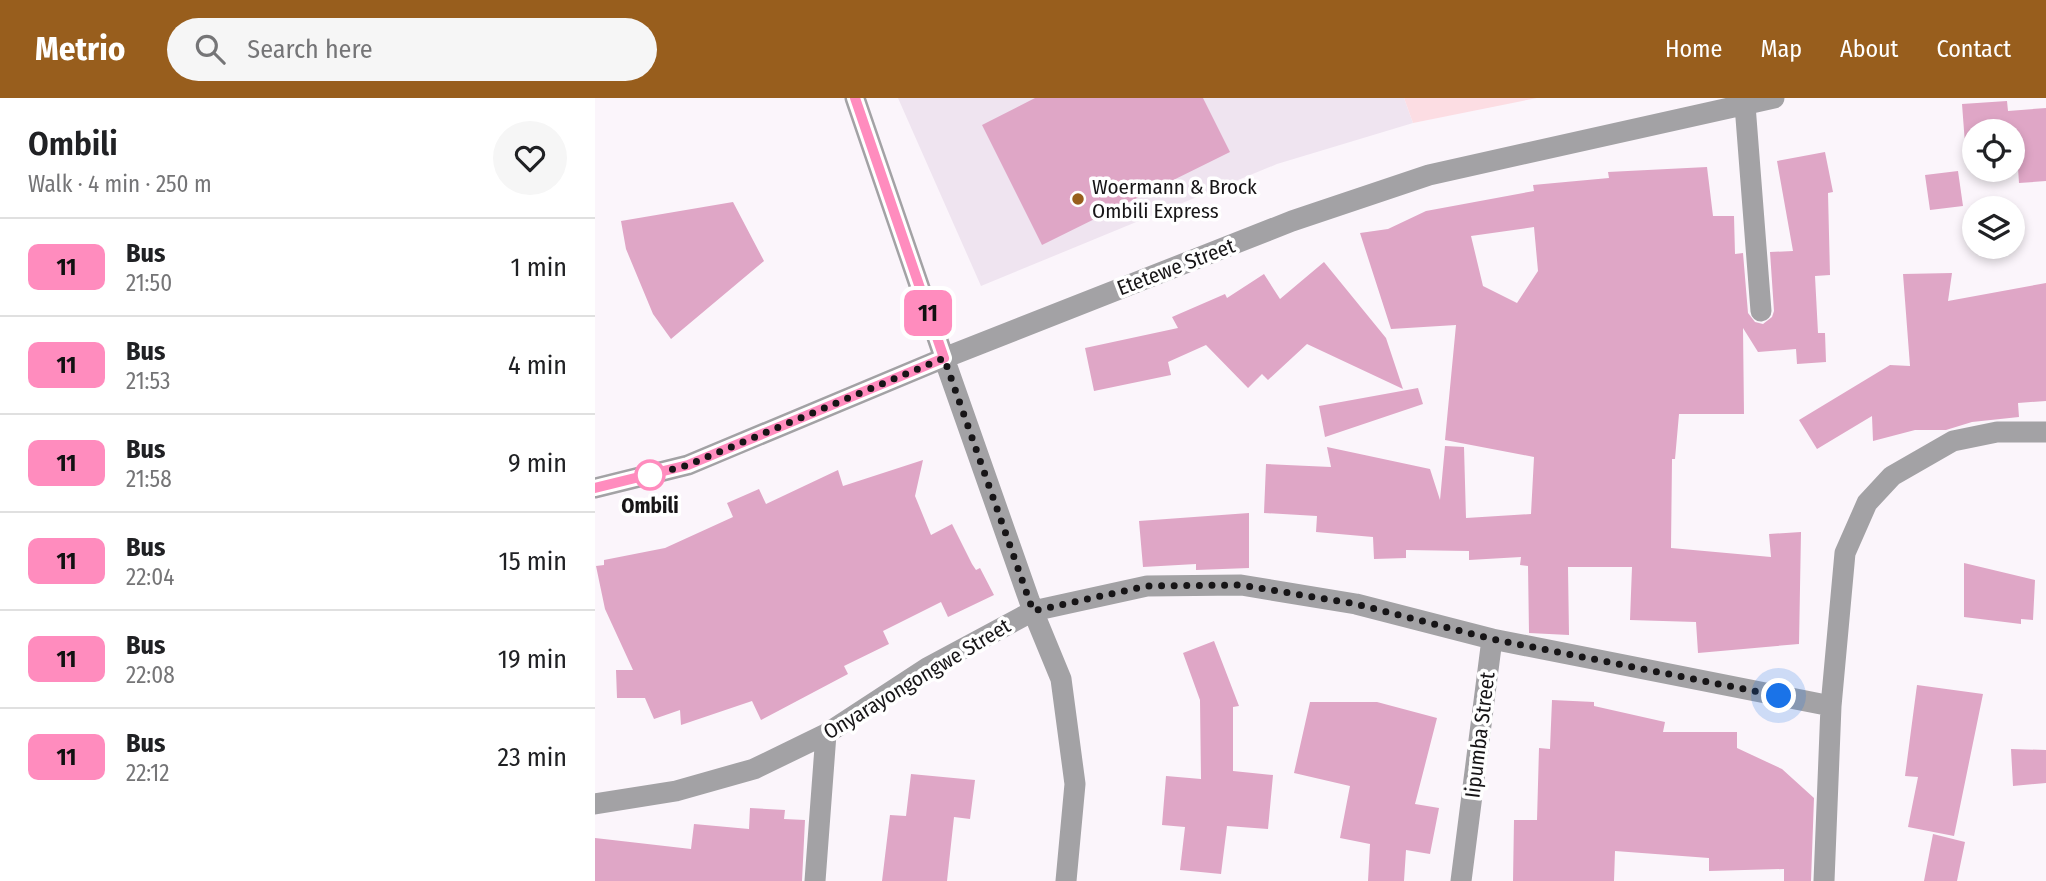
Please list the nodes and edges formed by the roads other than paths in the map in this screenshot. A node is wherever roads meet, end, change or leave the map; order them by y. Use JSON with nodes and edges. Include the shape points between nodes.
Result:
{"nodes":[{"id":1,"x":855,"y":98,"type":"edge"},
{"id":2,"x":1775,"y":98,"type":"edge"},
{"id":3,"x":1745,"y":105,"type":"junction"},
{"id":4,"x":1761,"y":310,"type":"dead end"},
{"id":5,"x":944,"y":358,"type":"junction"},
{"id":6,"x":2046,"y":432,"type":"edge"},
{"id":7,"x":595,"y":488,"type":"edge"},
{"id":8,"x":1033,"y":611,"type":"junction"},
{"id":9,"x":1492,"y":639,"type":"junction"},
{"id":10,"x":1831,"y":706,"type":"junction"},
{"id":11,"x":827,"y":734,"type":"junction"},
{"id":12,"x":595,"y":804,"type":"edge"},
{"id":13,"x":815,"y":881,"type":"edge"},
{"id":14,"x":1066,"y":881,"type":"edge"},
{"id":15,"x":1461,"y":881,"type":"edge"},
{"id":16,"x":1824,"y":881,"type":"edge"}],
"edges":[{"from":1,"to":5,"type":"street"},
{"from":2,"to":3,"type":"street","name":"Etetewe Street"},
{"from":3,"to":4,"type":"street"},
{"from":3,"to":5,"type":"street","name":"Etetewe Street","via":[[1429,175],[1292,221]]},
{"from":5,"to":7,"type":"street","name":"Etetewe Street","via":[[688,465]]},
{"from":5,"to":8,"type":"street"},
{"from":6,"to":10,"type":"street","via":[[1997,432],[1953,441],[1892,476],[1867,503],[1845,553]]},
{"from":8,"to":9,"type":"street","name":"Onyarayongongwe Street","via":[[1147,586],[1241,585],[1356,604]]},
{"from":8,"to":11,"type":"street","name":"Onyarayongongwe Street","via":[[927,668]]},
{"from":8,"to":14,"type":"street","via":[[1061,679],[1075,784]]},
{"from":9,"to":10,"type":"street"},
{"from":9,"to":15,"type":"street","name":"Iipumba Street"},
{"from":10,"to":16,"type":"street"},
{"from":11,"to":12,"type":"street","name":"Onyarayongongwe Street","via":[[754,769],[676,791]]},
{"from":11,"to":13,"type":"street"}]}
